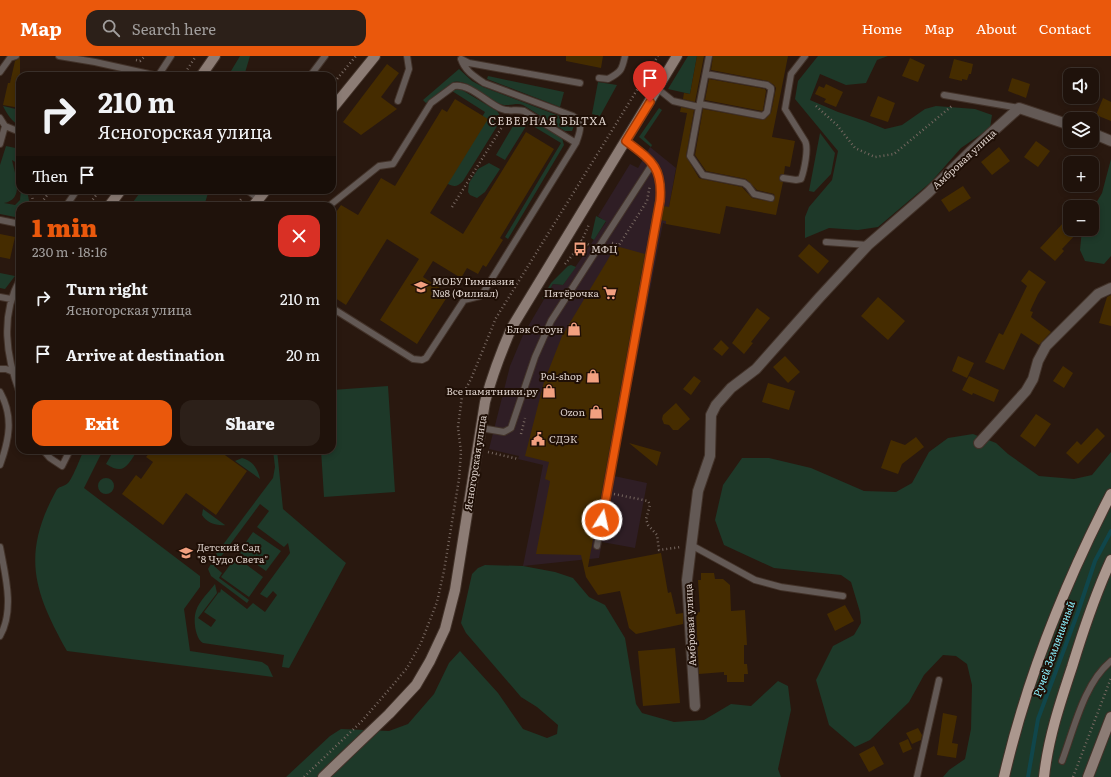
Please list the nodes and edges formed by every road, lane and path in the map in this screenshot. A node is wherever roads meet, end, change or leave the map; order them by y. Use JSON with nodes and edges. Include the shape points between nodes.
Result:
{"nodes":[{"id":1,"x":16,"y":56,"type":"edge"},
{"id":2,"x":58,"y":56,"type":"edge"},
{"id":3,"x":145,"y":56,"type":"edge"},
{"id":4,"x":171,"y":56,"type":"edge"},
{"id":5,"x":196,"y":56,"type":"edge"},
{"id":6,"x":215,"y":56,"type":"edge"},
{"id":7,"x":325,"y":56,"type":"edge"},
{"id":8,"x":356,"y":56,"type":"edge"},
{"id":9,"x":375,"y":56,"type":"edge"},
{"id":10,"x":407,"y":56,"type":"edge"},
{"id":11,"x":625,"y":56,"type":"edge"},
{"id":12,"x":677,"y":56,"type":"edge"},
{"id":13,"x":709,"y":56,"type":"edge"},
{"id":14,"x":805,"y":56,"type":"edge"},
{"id":15,"x":460,"y":57,"type":"edge"},
{"id":16,"x":130,"y":59,"type":"dead end"},
{"id":17,"x":0,"y":72,"type":"edge"},
{"id":18,"x":133,"y":72,"type":"edge"},
{"id":19,"x":161,"y":72,"type":"edge"},
{"id":20,"x":186,"y":72,"type":"edge"},
{"id":21,"x":204,"y":72,"type":"edge"},
{"id":22,"x":313,"y":72,"type":"edge"},
{"id":23,"x":785,"y":73,"type":"dead end"},
{"id":24,"x":706,"y":74,"type":"junction"},
{"id":25,"x":791,"y":74,"type":"junction"},
{"id":26,"x":599,"y":78,"type":"dead end"},
{"id":27,"x":336,"y":80,"type":"edge"},
{"id":28,"x":580,"y":83,"type":"dead end"},
{"id":29,"x":658,"y":89,"type":"junction"},
{"id":30,"x":944,"y":95,"type":"dead end"},
{"id":31,"x":961,"y":98,"type":"junction"},
{"id":32,"x":398,"y":101,"type":"dead end"},
{"id":33,"x":336,"y":104,"type":"edge"},
{"id":34,"x":700,"y":105,"type":"junction"},
{"id":35,"x":816,"y":106,"type":"dead end"},
{"id":36,"x":1019,"y":108,"type":"junction"},
{"id":37,"x":512,"y":110,"type":"junction"},
{"id":38,"x":0,"y":118,"type":"edge"},
{"id":39,"x":1063,"y":123,"type":"edge"},
{"id":40,"x":6,"y":126,"type":"junction"},
{"id":41,"x":16,"y":130,"type":"edge"},
{"id":42,"x":1099,"y":136,"type":"edge"},
{"id":43,"x":626,"y":141,"type":"junction"},
{"id":44,"x":1111,"y":141,"type":"edge"},
{"id":45,"x":576,"y":143,"type":"junction"},
{"id":46,"x":0,"y":144,"type":"edge"},
{"id":47,"x":653,"y":163,"type":"junction"},
{"id":48,"x":783,"y":178,"type":"dead end"},
{"id":49,"x":652,"y":179,"type":"dead end"},
{"id":50,"x":263,"y":194,"type":"edge"},
{"id":51,"x":771,"y":198,"type":"dead end"},
{"id":52,"x":256,"y":202,"type":"edge"},
{"id":53,"x":334,"y":202,"type":"edge"},
{"id":54,"x":641,"y":202,"type":"dead end"},
{"id":55,"x":645,"y":205,"type":"junction"},
{"id":56,"x":452,"y":207,"type":"dead end"},
{"id":57,"x":0,"y":220,"type":"edge"},
{"id":58,"x":16,"y":223,"type":"edge"},
{"id":59,"x":619,"y":236,"type":"dead end"},
{"id":60,"x":612,"y":238,"type":"dead end"},
{"id":61,"x":623,"y":238,"type":"junction"},
{"id":62,"x":581,"y":240,"type":"dead end"},
{"id":63,"x":826,"y":242,"type":"dead end"},
{"id":64,"x":868,"y":245,"type":"junction"},
{"id":65,"x":591,"y":247,"type":"dead end"},
{"id":66,"x":16,"y":288,"type":"edge"},
{"id":67,"x":1111,"y":288,"type":"edge"},
{"id":68,"x":0,"y":297,"type":"edge"},
{"id":69,"x":11,"y":300,"type":"junction"},
{"id":70,"x":336,"y":311,"type":"edge"},
{"id":71,"x":0,"y":369,"type":"edge"},
{"id":72,"x":11,"y":371,"type":"junction"},
{"id":73,"x":16,"y":384,"type":"edge"},
{"id":74,"x":0,"y":392,"type":"edge"},
{"id":75,"x":527,"y":412,"type":"dead end"},
{"id":76,"x":481,"y":428,"type":"junction"},
{"id":77,"x":521,"y":434,"type":"dead end"},
{"id":78,"x":979,"y":443,"type":"dead end"},
{"id":79,"x":485,"y":451,"type":"dead end"},
{"id":80,"x":46,"y":454,"type":"edge"},
{"id":81,"x":68,"y":454,"type":"edge"},
{"id":82,"x":518,"y":459,"type":"dead end"},
{"id":83,"x":0,"y":465,"type":"edge"},
{"id":84,"x":607,"y":493,"type":"junction"},
{"id":85,"x":1111,"y":494,"type":"edge"},
{"id":86,"x":691,"y":545,"type":"junction"},
{"id":87,"x":597,"y":546,"type":"dead end"},
{"id":88,"x":0,"y":547,"type":"edge"},
{"id":89,"x":1111,"y":560,"type":"edge"},
{"id":90,"x":3,"y":576,"type":"edge"},
{"id":91,"x":843,"y":596,"type":"dead end"},
{"id":92,"x":0,"y":636,"type":"edge"},
{"id":93,"x":1111,"y":661,"type":"edge"},
{"id":94,"x":1111,"y":678,"type":"edge"},
{"id":95,"x":939,"y":680,"type":"dead end"},
{"id":96,"x":695,"y":706,"type":"dead end"},
{"id":97,"x":1111,"y":717,"type":"edge"},
{"id":98,"x":1062,"y":761,"type":"dead end"},
{"id":99,"x":324,"y":777,"type":"edge"},
{"id":100,"x":916,"y":777,"type":"edge"},
{"id":101,"x":1004,"y":777,"type":"edge"},
{"id":102,"x":1044,"y":777,"type":"edge"},
{"id":103,"x":1072,"y":777,"type":"edge"},
{"id":104,"x":1088,"y":777,"type":"edge"}],
"edges":[{"from":1,"to":17,"type":"lane","via":[[10,58]]},
{"from":2,"to":18,"type":"lane"},
{"from":3,"to":16,"type":"path","via":[[140,61]]},
{"from":4,"to":19,"type":"lane"},
{"from":5,"to":20,"type":"path"},
{"from":6,"to":21,"type":"street"},
{"from":7,"to":22,"type":"lane"},
{"from":8,"to":27,"type":"path"},
{"from":9,"to":33,"type":"street"},
{"from":10,"to":32,"type":"lane","via":[[409,69]]},
{"from":11,"to":26,"type":"lane","via":[[620,72],[608,79]]},
{"from":12,"to":29,"type":"street","name":"Ясногорская улица"},
{"from":13,"to":24,"type":"lane"},
{"from":14,"to":25,"type":"lane"},
{"from":15,"to":28,"type":"lane","via":[[469,62]]},
{"from":15,"to":45,"type":"lane","via":[[473,76],[484,83],[578,119],[581,130]]},
{"from":23,"to":25,"type":"lane"},
{"from":24,"to":34,"type":"lane"},
{"from":24,"to":34,"type":"lane","via":[[767,85],[770,92],[764,116]]},
{"from":25,"to":48,"type":"lane","via":[[785,109],[807,144],[801,179]]},
{"from":29,"to":34,"type":"lane","via":[[673,101]]},
{"from":29,"to":43,"type":"street","name":"Ясногорская улица"},
{"from":30,"to":31,"type":"lane"},
{"from":31,"to":35,"type":"path","via":[[894,154],[875,157],[855,148],[837,125]]},
{"from":31,"to":36,"type":"lane"},
{"from":34,"to":51,"type":"lane","via":[[690,156],[701,173],[744,183],[754,194]]},
{"from":36,"to":39,"type":"street"},
{"from":36,"to":64,"type":"street","name":"Амбровая улица"},
{"from":37,"to":45,"type":"lane","via":[[524,111]]},
{"from":37,"to":53,"type":"lane","via":[[501,109],[464,87],[454,86],[432,103],[393,164],[379,166]]},
{"from":37,"to":56,"type":"path"},
{"from":38,"to":40,"type":"lane"},
{"from":40,"to":41,"type":"lane"},
{"from":40,"to":46,"type":"lane"},
{"from":42,"to":44,"type":"street"},
{"from":43,"to":47,"type":"lane"},
{"from":43,"to":76,"type":"street","name":"Ясногорская улица","via":[[512,327],[492,377]]},
{"from":45,"to":70,"type":"lane","via":[[483,293],[464,300],[426,358],[413,359]]},
{"from":47,"to":76,"type":"lane","via":[[548,327],[511,428],[504,432]]},
{"from":47,"to":84,"type":"lane","via":[[658,172],[660,201]]},
{"from":49,"to":55,"type":"path"},
{"from":50,"to":52,"type":"street"},
{"from":54,"to":55,"type":"path"},
{"from":55,"to":61,"type":"path"},
{"from":57,"to":58,"type":"lane"},
{"from":59,"to":61,"type":"path"},
{"from":60,"to":61,"type":"path","via":[[609,243],[619,245]]},
{"from":62,"to":65,"type":"path"},
{"from":63,"to":64,"type":"lane"},
{"from":64,"to":86,"type":"street","name":"Амбровая улица","via":[[756,369],[731,388],[716,405],[711,416],[710,456],[698,491]]},
{"from":66,"to":69,"type":"lane"},
{"from":67,"to":78,"type":"street","via":[[1098,294],[1046,346],[1026,391]]},
{"from":68,"to":69,"type":"lane"},
{"from":69,"to":72,"type":"lane","via":[[6,332]]},
{"from":71,"to":72,"type":"lane"},
{"from":72,"to":73,"type":"lane"},
{"from":74,"to":83,"type":"lane","via":[[6,404],[9,432]]},
{"from":75,"to":77,"type":"path"},
{"from":76,"to":99,"type":"street","name":"Ясногорская улица","via":[[455,590],[445,629],[416,684]]},
{"from":79,"to":82,"type":"path"},
{"from":80,"to":81,"type":"lane","via":[[62,466]]},
{"from":84,"to":86,"type":"path","via":[[648,501],[650,504],[646,519],[657,535],[659,550]]},
{"from":84,"to":87,"type":"lane"},
{"from":85,"to":101,"type":"main road","via":[[1063,596],[1035,668],[1015,729]]},
{"from":86,"to":91,"type":"lane","via":[[755,580],[781,587]]},
{"from":86,"to":96,"type":"street","name":"Амбровая улица","via":[[687,580]]},
{"from":88,"to":90,"type":"lane"},
{"from":89,"to":102,"type":"main road","via":[[1064,689],[1052,731]]},
{"from":90,"to":92,"type":"lane","via":[[6,622]]},
{"from":93,"to":98,"type":"lane","via":[[1102,668],[1088,690]]},
{"from":94,"to":103,"type":"path"},
{"from":95,"to":100,"type":"lane"},
{"from":97,"to":104,"type":"street"}]}
